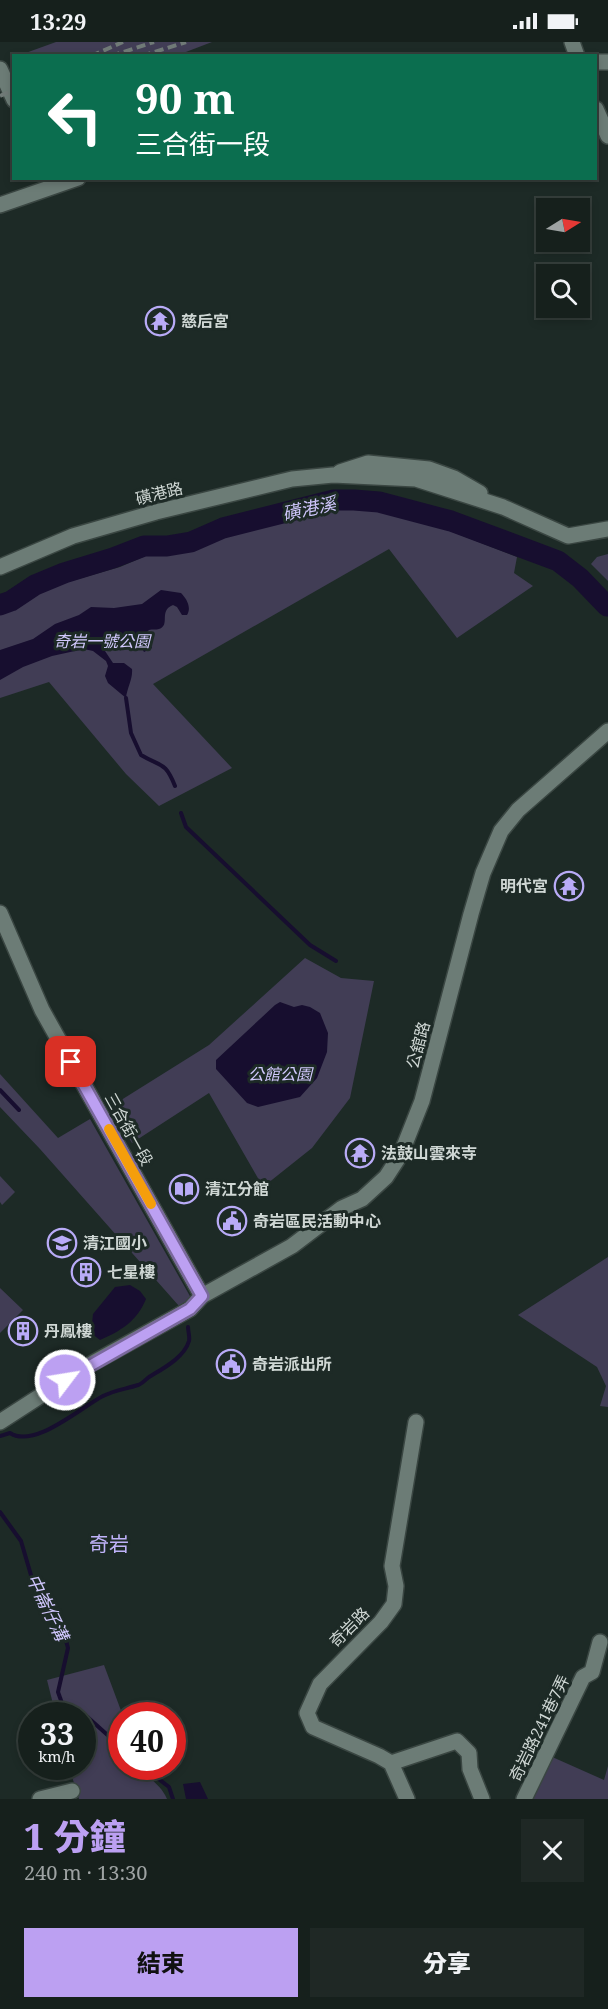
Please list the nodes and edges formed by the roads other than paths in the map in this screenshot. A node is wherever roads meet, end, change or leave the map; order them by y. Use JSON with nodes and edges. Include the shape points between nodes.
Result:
{"nodes":[{"id":1,"x":0,"y":69,"type":"edge"},
{"id":2,"x":12,"y":96,"type":"edge"},
{"id":3,"x":597,"y":111,"type":"edge"},
{"id":4,"x":608,"y":135,"type":"edge"},
{"id":5,"x":72,"y":180,"type":"edge"},
{"id":6,"x":0,"y":205,"type":"edge"},
{"id":7,"x":608,"y":529,"type":"edge"},
{"id":8,"x":0,"y":567,"type":"edge"},
{"id":9,"x":608,"y":731,"type":"edge"},
{"id":10,"x":0,"y":913,"type":"edge"},
{"id":11,"x":202,"y":1296,"type":"junction"},
{"id":12,"x":0,"y":1422,"type":"edge"},
{"id":13,"x":416,"y":1422,"type":"dead end"},
{"id":14,"x":600,"y":1642,"type":"dead end"},
{"id":15,"x":391,"y":1763,"type":"junction"},
{"id":16,"x":72,"y":1791,"type":"dead end"},
{"id":17,"x":40,"y":1799,"type":"edge"},
{"id":18,"x":407,"y":1799,"type":"edge"},
{"id":19,"x":482,"y":1799,"type":"edge"},
{"id":20,"x":524,"y":1799,"type":"edge"}],
"edges":[{"from":1,"to":2,"type":"street"},
{"from":3,"to":4,"type":"street"},
{"from":5,"to":6,"type":"street"},
{"from":7,"to":8,"type":"street","name":"磺港路","via":[[568,536],[503,507],[416,479],[333,475],[292,479],[133,518]]},
{"from":9,"to":11,"type":"street","name":"公舘路","via":[[518,810],[501,831],[483,873],[422,1101],[401,1154],[386,1177],[362,1199],[342,1208],[292,1246]]},
{"from":10,"to":11,"type":"street","name":"三合街一段","via":[[42,1010]]},
{"from":11,"to":12,"type":"street","name":"公舘路","via":[[185,1312],[82,1369]]},
{"from":13,"to":15,"type":"street","name":"奇岩路","via":[[392,1566],[394,1604],[320,1684],[307,1713],[313,1727]]},
{"from":14,"to":20,"type":"street","name":"奇岩路241巷7弄","via":[[592,1672],[583,1677]]},
{"from":15,"to":18,"type":"street"},
{"from":15,"to":19,"type":"street","via":[[457,1741],[470,1754],[470,1769]]},
{"from":16,"to":17,"type":"street"}]}
